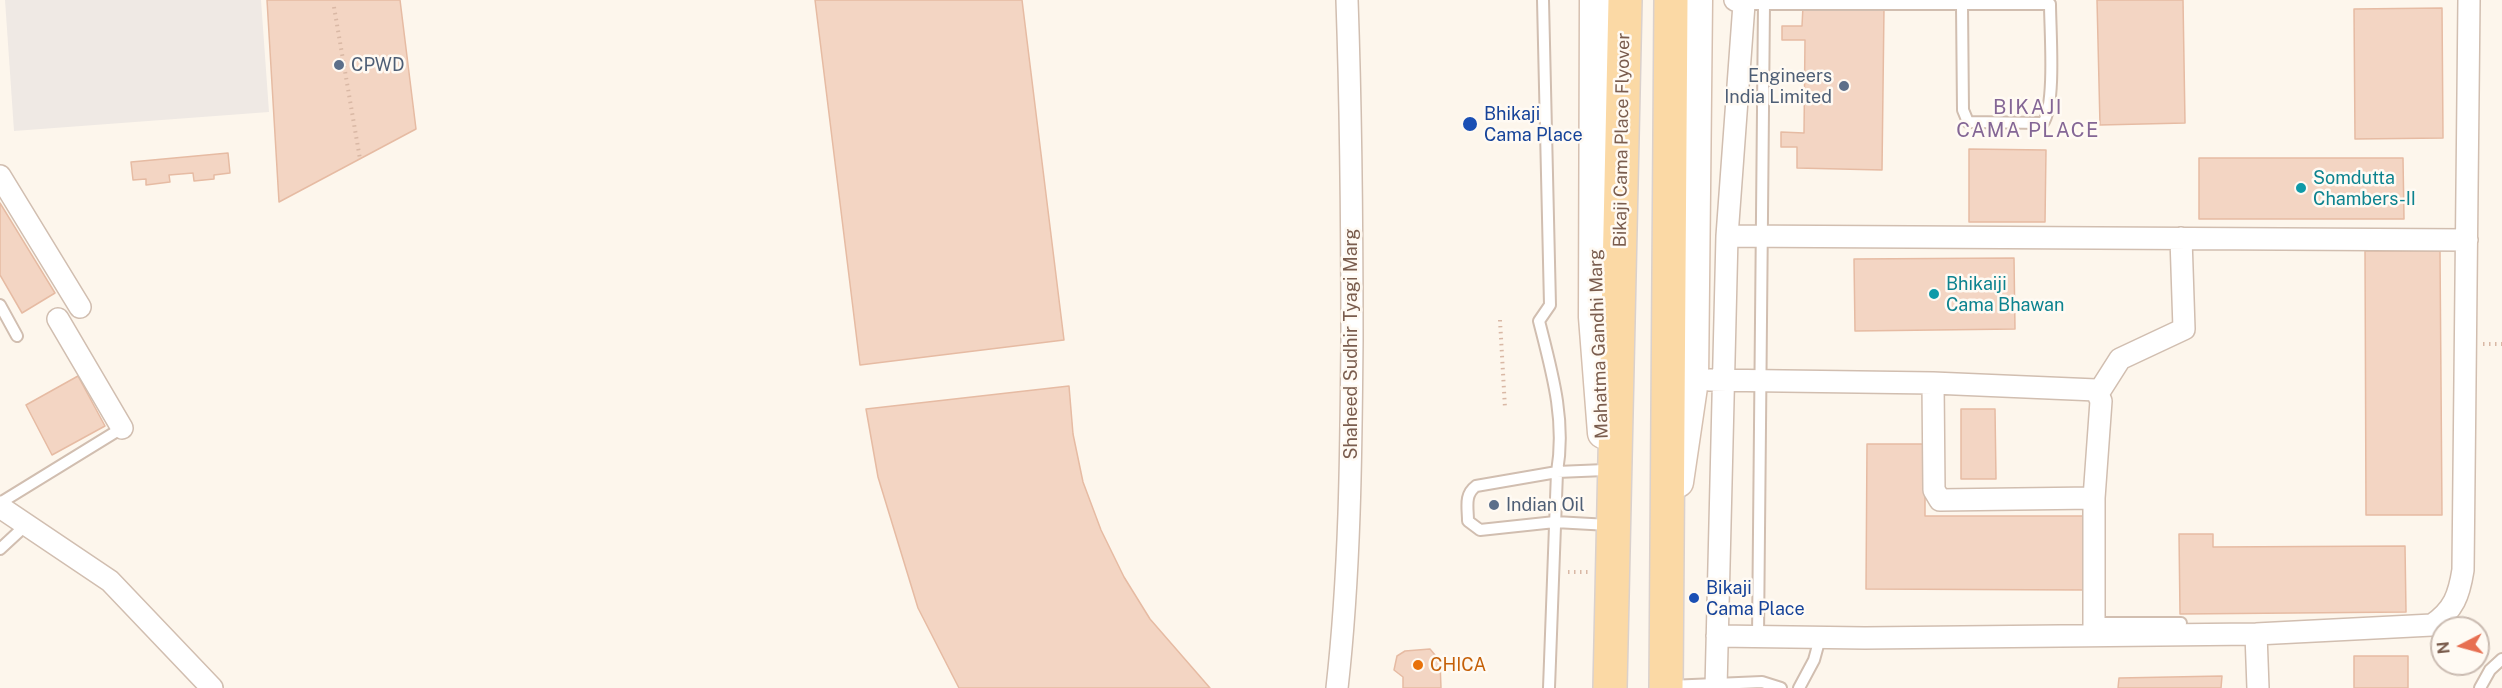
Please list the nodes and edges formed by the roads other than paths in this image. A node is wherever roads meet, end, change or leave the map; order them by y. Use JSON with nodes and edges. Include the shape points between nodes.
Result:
{"nodes":[{"id":1,"x":1347,"y":0,"type":"edge"},
{"id":2,"x":1543,"y":0,"type":"edge"},
{"id":3,"x":1595,"y":0,"type":"edge"},
{"id":4,"x":1625,"y":0,"type":"edge"},
{"id":5,"x":1671,"y":0,"type":"edge"},
{"id":6,"x":1697,"y":0,"type":"edge"},
{"id":7,"x":2469,"y":0,"type":"edge"},
{"id":8,"x":1748,"y":3,"type":"edge"},
{"id":9,"x":1962,"y":6,"type":"junction"},
{"id":10,"x":0,"y":176,"type":"edge"},
{"id":11,"x":1727,"y":236,"type":"junction"},
{"id":12,"x":1762,"y":236,"type":"junction"},
{"id":13,"x":2181,"y":238,"type":"junction"},
{"id":14,"x":2467,"y":240,"type":"junction"},
{"id":15,"x":0,"y":305,"type":"edge"},
{"id":16,"x":80,"y":307,"type":"dead end"},
{"id":17,"x":58,"y":319,"type":"dead end"},
{"id":18,"x":17,"y":336,"type":"dead end"},
{"id":19,"x":1707,"y":380,"type":"junction"},
{"id":20,"x":1760,"y":381,"type":"junction"},
{"id":21,"x":1933,"y":383,"type":"junction"},
{"id":22,"x":2099,"y":392,"type":"junction"},
{"id":23,"x":122,"y":428,"type":"joint"},
{"id":24,"x":1605,"y":470,"type":"junction"},
{"id":25,"x":1557,"y":472,"type":"junction"},
{"id":26,"x":2094,"y":498,"type":"junction"},
{"id":27,"x":0,"y":503,"type":"edge"},
{"id":28,"x":0,"y":507,"type":"edge"},
{"id":29,"x":1555,"y":522,"type":"junction"},
{"id":30,"x":26,"y":525,"type":"junction"},
{"id":31,"x":1609,"y":525,"type":"junction"},
{"id":32,"x":0,"y":549,"type":"edge"},
{"id":33,"x":1666,"y":568,"type":"junction"},
{"id":34,"x":1602,"y":570,"type":"junction"},
{"id":35,"x":2181,"y":623,"type":"dead end"},
{"id":36,"x":2094,"y":629,"type":"junction"},
{"id":37,"x":2256,"y":634,"type":"junction"},
{"id":38,"x":1717,"y":636,"type":"junction"},
{"id":39,"x":1758,"y":637,"type":"junction"},
{"id":40,"x":1820,"y":638,"type":"junction"},
{"id":41,"x":2502,"y":659,"type":"edge"},
{"id":42,"x":1716,"y":686,"type":"edge"},
{"id":43,"x":1666,"y":687,"type":"edge"},
{"id":44,"x":212,"y":688,"type":"edge"},
{"id":45,"x":1337,"y":688,"type":"edge"},
{"id":46,"x":1549,"y":688,"type":"edge"},
{"id":47,"x":1610,"y":688,"type":"edge"},
{"id":48,"x":1781,"y":688,"type":"edge"},
{"id":49,"x":1799,"y":688,"type":"edge"},
{"id":50,"x":2258,"y":688,"type":"edge"},
{"id":51,"x":2481,"y":688,"type":"edge"}],
"edges":[{"from":1,"to":45,"type":"street","name":"Shaheed Sudhir Tyagi Marg","via":[[1352,142],[1352,386]]},
{"from":2,"to":25,"type":"lane","via":[[1550,304],[1539,321],[1556,383],[1562,444]]},
{"from":3,"to":24,"type":"street","name":"Mahatma Gandhi Marg","via":[[1594,317]]},
{"from":4,"to":34,"type":"main road","name":"Bikaji Cama Place Flyover","via":[[1617,304]]},
{"from":5,"to":33,"type":"main road"},
{"from":6,"to":19,"type":"street"},
{"from":7,"to":14,"type":"street"},
{"from":8,"to":9,"type":"lane"},
{"from":8,"to":11,"type":"street"},
{"from":8,"to":12,"type":"lane"},
{"from":9,"to":9,"type":"lane","via":[[2050,4],[2051,84],[2048,116],[2043,123],[1968,122],[1963,110]]},
{"from":10,"to":16,"type":"street"},
{"from":11,"to":12,"type":"street"},
{"from":11,"to":19,"type":"street"},
{"from":12,"to":13,"type":"street"},
{"from":12,"to":20,"type":"lane"},
{"from":13,"to":14,"type":"street"},
{"from":13,"to":22,"type":"street","via":[[2184,329],[2120,359]]},
{"from":14,"to":37,"type":"street","via":[[2466,467],[2463,570],[2458,597],[2445,616],[2432,625]]},
{"from":15,"to":18,"type":"lane"},
{"from":17,"to":23,"type":"street"},
{"from":19,"to":20,"type":"street"},
{"from":19,"to":33,"type":"street"},
{"from":19,"to":38,"type":"street"},
{"from":20,"to":21,"type":"street"},
{"from":20,"to":39,"type":"lane"},
{"from":21,"to":22,"type":"street"},
{"from":21,"to":26,"type":"street","via":[[1934,490],[1940,500]]},
{"from":22,"to":26,"type":"street"},
{"from":23,"to":27,"type":"lane"},
{"from":24,"to":25,"type":"lane"},
{"from":24,"to":31,"type":"street","name":"Mahatma Gandhi Marg"},
{"from":25,"to":29,"type":"lane"},
{"from":25,"to":29,"type":"lane","via":[[1476,486],[1467,495],[1468,521],[1480,530]]},
{"from":26,"to":36,"type":"street"},
{"from":28,"to":30,"type":"street"},
{"from":29,"to":31,"type":"lane"},
{"from":29,"to":46,"type":"lane"},
{"from":30,"to":32,"type":"lane"},
{"from":30,"to":44,"type":"street","via":[[110,581]]},
{"from":31,"to":34,"type":"street","name":"Mahatma Gandhi Marg"},
{"from":33,"to":43,"type":"main road"},
{"from":34,"to":47,"type":"main road","name":"Mahatma Gandhi Marg"},
{"from":35,"to":36,"type":"lane"},
{"from":36,"to":37,"type":"street"},
{"from":36,"to":40,"type":"street"},
{"from":37,"to":50,"type":"street"},
{"from":38,"to":39,"type":"street"},
{"from":38,"to":42,"type":"street"},
{"from":39,"to":40,"type":"street"},
{"from":40,"to":49,"type":"lane"},
{"from":41,"to":51,"type":"lane","via":[[2490,670]]},
{"from":42,"to":43,"type":"lane"},
{"from":42,"to":48,"type":"lane","via":[[1762,682]]}]}
